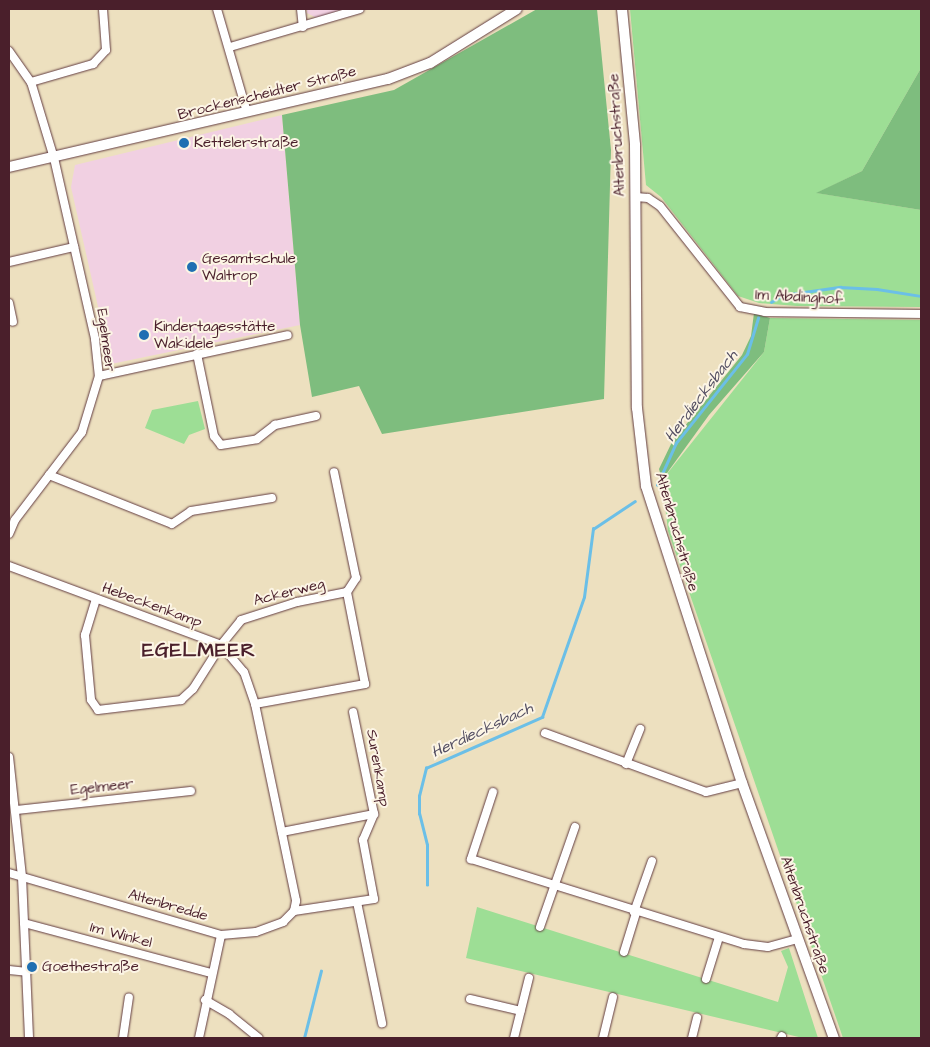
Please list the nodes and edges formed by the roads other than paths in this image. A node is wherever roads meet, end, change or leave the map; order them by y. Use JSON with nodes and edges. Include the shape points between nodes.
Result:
{"nodes":[{"id":1,"x":103,"y":9,"type":"edge"},
{"id":2,"x":217,"y":9,"type":"edge"},
{"id":3,"x":302,"y":9,"type":"edge"},
{"id":4,"x":360,"y":9,"type":"edge"},
{"id":5,"x":517,"y":9,"type":"edge"},
{"id":6,"x":622,"y":9,"type":"edge"},
{"id":7,"x":303,"y":27,"type":"junction"},
{"id":8,"x":230,"y":47,"type":"junction"},
{"id":9,"x":9,"y":51,"type":"edge"},
{"id":10,"x":31,"y":82,"type":"junction"},
{"id":11,"x":247,"y":112,"type":"junction"},
{"id":12,"x":54,"y":158,"type":"junction"},
{"id":13,"x":9,"y":167,"type":"edge"},
{"id":14,"x":636,"y":197,"type":"junction"},
{"id":15,"x":74,"y":246,"type":"junction"},
{"id":16,"x":9,"y":262,"type":"edge"},
{"id":17,"x":9,"y":303,"type":"edge"},
{"id":18,"x":921,"y":314,"type":"edge"},
{"id":19,"x":13,"y":322,"type":"dead end"},
{"id":20,"x":288,"y":335,"type":"dead end"},
{"id":21,"x":197,"y":354,"type":"junction"},
{"id":22,"x":99,"y":376,"type":"junction"},
{"id":23,"x":316,"y":416,"type":"dead end"},
{"id":24,"x":334,"y":472,"type":"dead end"},
{"id":25,"x":49,"y":475,"type":"junction"},
{"id":26,"x":272,"y":498,"type":"dead end"},
{"id":27,"x":9,"y":534,"type":"edge"},
{"id":28,"x":9,"y":566,"type":"edge"},
{"id":29,"x":347,"y":592,"type":"junction"},
{"id":30,"x":96,"y":599,"type":"junction"},
{"id":31,"x":221,"y":645,"type":"junction"},
{"id":32,"x":255,"y":704,"type":"junction"},
{"id":33,"x":353,"y":712,"type":"dead end"},
{"id":34,"x":640,"y":729,"type":"dead end"},
{"id":35,"x":545,"y":733,"type":"dead end"},
{"id":36,"x":9,"y":757,"type":"edge"},
{"id":37,"x":626,"y":764,"type":"junction"},
{"id":38,"x":742,"y":783,"type":"junction"},
{"id":39,"x":191,"y":792,"type":"dead end"},
{"id":40,"x":493,"y":792,"type":"dead end"},
{"id":41,"x":16,"y":810,"type":"junction"},
{"id":42,"x":374,"y":814,"type":"junction"},
{"id":43,"x":575,"y":827,"type":"dead end"},
{"id":44,"x":282,"y":832,"type":"junction"},
{"id":45,"x":652,"y":861,"type":"dead end"},
{"id":46,"x":9,"y":873,"type":"edge"},
{"id":47,"x":22,"y":877,"type":"junction"},
{"id":48,"x":554,"y":887,"type":"junction"},
{"id":49,"x":357,"y":902,"type":"junction"},
{"id":50,"x":294,"y":911,"type":"junction"},
{"id":51,"x":635,"y":912,"type":"junction"},
{"id":52,"x":24,"y":924,"type":"junction"},
{"id":53,"x":540,"y":927,"type":"dead end"},
{"id":54,"x":221,"y":935,"type":"junction"},
{"id":55,"x":719,"y":937,"type":"junction"},
{"id":56,"x":798,"y":939,"type":"junction"},
{"id":57,"x":624,"y":952,"type":"dead end"},
{"id":58,"x":9,"y":970,"type":"edge"},
{"id":59,"x":26,"y":972,"type":"junction"},
{"id":60,"x":211,"y":973,"type":"junction"},
{"id":61,"x":529,"y":978,"type":"dead end"},
{"id":62,"x":706,"y":979,"type":"dead end"},
{"id":63,"x":129,"y":997,"type":"dead end"},
{"id":64,"x":613,"y":997,"type":"dead end"},
{"id":65,"x":470,"y":999,"type":"dead end"},
{"id":66,"x":205,"y":1000,"type":"junction"},
{"id":67,"x":521,"y":1011,"type":"junction"},
{"id":68,"x":697,"y":1018,"type":"dead end"},
{"id":69,"x":382,"y":1024,"type":"dead end"},
{"id":70,"x":29,"y":1038,"type":"edge"},
{"id":71,"x":123,"y":1038,"type":"edge"},
{"id":72,"x":199,"y":1038,"type":"edge"},
{"id":73,"x":259,"y":1038,"type":"edge"},
{"id":74,"x":514,"y":1038,"type":"edge"},
{"id":75,"x":603,"y":1038,"type":"edge"},
{"id":76,"x":692,"y":1038,"type":"edge"},
{"id":77,"x":834,"y":1038,"type":"edge"}],
"edges":[{"from":1,"to":10,"type":"street","via":[[106,50],[93,64]]},
{"from":2,"to":8,"type":"street"},
{"from":3,"to":7,"type":"street"},
{"from":4,"to":7,"type":"street"},
{"from":5,"to":11,"type":"street","name":"Brockenscheidter Straße","via":[[454,49],[406,73]]},
{"from":6,"to":14,"type":"street","name":"Altenbruchstraße","via":[[633,114]]},
{"from":7,"to":8,"type":"street"},
{"from":8,"to":11,"type":"street"},
{"from":9,"to":10,"type":"street"},
{"from":10,"to":12,"type":"street"},
{"from":11,"to":12,"type":"street","name":"Brockenscheidter Straße"},
{"from":12,"to":13,"type":"street","name":"Brockenscheidter Straße"},
{"from":12,"to":15,"type":"street","name":"Egelmeer"},
{"from":14,"to":18,"type":"street","name":"Im Abdinghof","via":[[648,198],[660,206],[740,306],[765,312]]},
{"from":14,"to":38,"type":"street","name":"Altenbruchstraße","via":[[637,408],[646,486]]},
{"from":15,"to":16,"type":"street"},
{"from":15,"to":22,"type":"street","name":"Egelmeer"},
{"from":17,"to":19,"type":"street"},
{"from":20,"to":21,"type":"street"},
{"from":21,"to":22,"type":"street"},
{"from":21,"to":23,"type":"street","via":[[214,436],[221,445],[257,439],[275,425]]},
{"from":22,"to":25,"type":"street","name":"Egelmeer","via":[[82,432]]},
{"from":24,"to":29,"type":"street","name":"Ackerweg","via":[[356,578]]},
{"from":25,"to":26,"type":"street","via":[[172,524],[190,511]]},
{"from":25,"to":27,"type":"street","name":"Egelmeer","via":[[15,520]]},
{"from":28,"to":30,"type":"street","name":"Hebeckenkamp"},
{"from":29,"to":31,"type":"street","name":"Ackerweg","via":[[241,620]]},
{"from":29,"to":32,"type":"street","name":"Ackerweg","via":[[365,684]]},
{"from":30,"to":31,"type":"street","name":"Hebeckenkamp"},
{"from":30,"to":31,"type":"street","name":"Ackerweg","via":[[85,635],[92,700],[98,710],[181,700],[193,689]]},
{"from":31,"to":32,"type":"street","name":"Hebeckenkamp","via":[[244,672]]},
{"from":32,"to":44,"type":"street","name":"Hebeckenkamp"},
{"from":33,"to":42,"type":"street","name":"Surenkamp"},
{"from":34,"to":37,"type":"street"},
{"from":35,"to":37,"type":"street"},
{"from":36,"to":41,"type":"street"},
{"from":37,"to":38,"type":"street","via":[[706,792]]},
{"from":38,"to":56,"type":"street","name":"Altenbruchstraße"},
{"from":39,"to":41,"type":"street","name":"Egelmeer"},
{"from":40,"to":48,"type":"street","via":[[471,859]]},
{"from":41,"to":47,"type":"street"},
{"from":42,"to":44,"type":"street"},
{"from":42,"to":49,"type":"street","name":"Surenkamp","via":[[363,840],[374,899]]},
{"from":43,"to":48,"type":"street"},
{"from":44,"to":50,"type":"street","name":"Hebeckenkamp","via":[[296,901]]},
{"from":45,"to":51,"type":"street"},
{"from":46,"to":47,"type":"street","name":"Altenbredde"},
{"from":47,"to":52,"type":"street"},
{"from":47,"to":54,"type":"street","name":"Altenbredde"},
{"from":48,"to":51,"type":"street"},
{"from":48,"to":53,"type":"street"},
{"from":49,"to":50,"type":"street","name":"Surenkamp"},
{"from":49,"to":69,"type":"street"},
{"from":50,"to":54,"type":"street","name":"Surenkamp","via":[[283,922],[256,932]]},
{"from":51,"to":55,"type":"street"},
{"from":51,"to":57,"type":"street"},
{"from":52,"to":59,"type":"street"},
{"from":52,"to":60,"type":"street","name":"Im Winkel"},
{"from":54,"to":60,"type":"street","name":"Altenbredde"},
{"from":55,"to":56,"type":"street","via":[[768,947]]},
{"from":55,"to":62,"type":"street"},
{"from":56,"to":77,"type":"street","name":"Altenbruchstraße"},
{"from":58,"to":59,"type":"street"},
{"from":59,"to":70,"type":"street"},
{"from":60,"to":66,"type":"street","name":"Altenbredde"},
{"from":61,"to":67,"type":"street"},
{"from":63,"to":71,"type":"street"},
{"from":64,"to":75,"type":"street"},
{"from":65,"to":67,"type":"street"},
{"from":66,"to":72,"type":"street","name":"Altenbredde"},
{"from":66,"to":73,"type":"street"},
{"from":67,"to":74,"type":"street"},
{"from":68,"to":76,"type":"street"}]}
